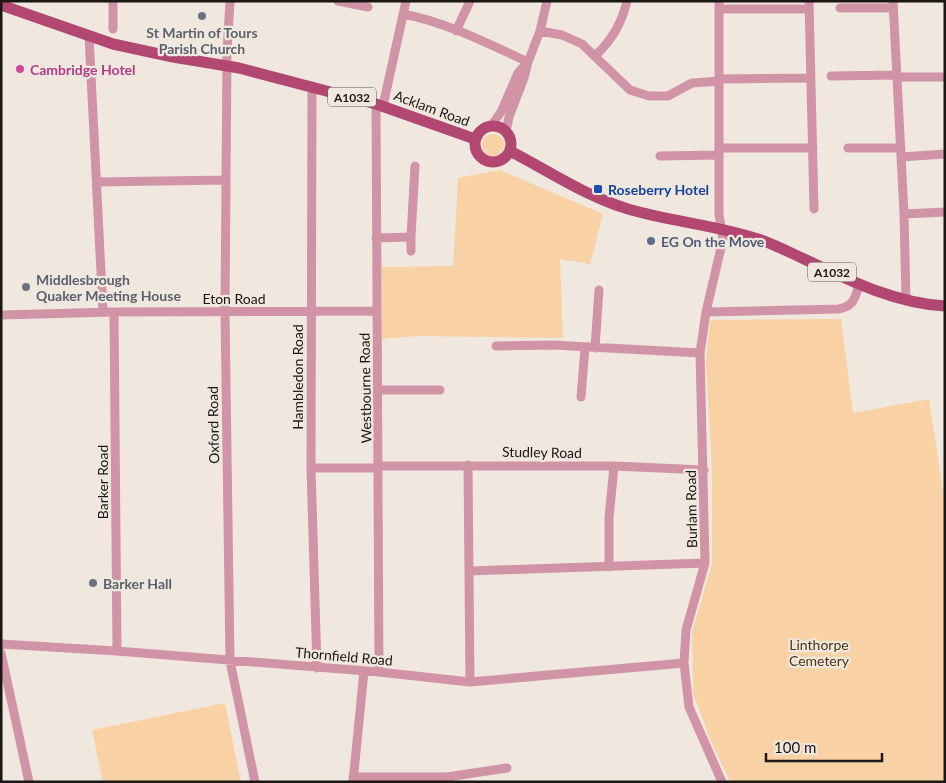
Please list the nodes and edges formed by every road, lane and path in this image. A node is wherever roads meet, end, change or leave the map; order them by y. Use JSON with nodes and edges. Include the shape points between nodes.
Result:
{"nodes":[{"id":1,"x":113,"y":1,"type":"edge"},
{"id":2,"x":230,"y":1,"type":"edge"},
{"id":3,"x":406,"y":1,"type":"edge"},
{"id":4,"x":470,"y":1,"type":"edge"},
{"id":5,"x":547,"y":1,"type":"edge"},
{"id":6,"x":627,"y":1,"type":"edge"},
{"id":7,"x":341,"y":2,"type":"edge"},
{"id":8,"x":893,"y":4,"type":"edge"},
{"id":9,"x":1,"y":5,"type":"edge"},
{"id":10,"x":720,"y":5,"type":"edge"},
{"id":11,"x":809,"y":5,"type":"edge"},
{"id":12,"x":368,"y":7,"type":"dead end"},
{"id":13,"x":840,"y":8,"type":"dead end"},
{"id":14,"x":403,"y":14,"type":"junction"},
{"id":15,"x":115,"y":25,"type":"dead end"},
{"id":16,"x":456,"y":31,"type":"junction"},
{"id":17,"x":540,"y":31,"type":"junction"},
{"id":18,"x":89,"y":36,"type":"junction"},
{"id":19,"x":596,"y":55,"type":"junction"},
{"id":20,"x":528,"y":62,"type":"junction"},
{"id":21,"x":227,"y":66,"type":"junction"},
{"id":22,"x":831,"y":76,"type":"dead end"},
{"id":23,"x":897,"y":76,"type":"junction"},
{"id":24,"x":945,"y":77,"type":"edge"},
{"id":25,"x":812,"y":78,"type":"junction"},
{"id":26,"x":719,"y":80,"type":"junction"},
{"id":27,"x":312,"y":86,"type":"junction"},
{"id":28,"x":380,"y":105,"type":"junction"},
{"id":29,"x":490,"y":126,"type":"junction"},
{"id":30,"x":506,"y":131,"type":"junction"},
{"id":31,"x":475,"y":139,"type":"junction"},
{"id":32,"x":813,"y":148,"type":"junction"},
{"id":33,"x":848,"y":148,"type":"dead end"},
{"id":34,"x":510,"y":151,"type":"junction"},
{"id":35,"x":719,"y":152,"type":"junction"},
{"id":36,"x":901,"y":152,"type":"junction"},
{"id":37,"x":945,"y":154,"type":"edge"},
{"id":38,"x":660,"y":156,"type":"dead end"},
{"id":39,"x":414,"y":166,"type":"dead end"},
{"id":40,"x":226,"y":180,"type":"junction"},
{"id":41,"x":97,"y":182,"type":"junction"},
{"id":42,"x":814,"y":209,"type":"dead end"},
{"id":43,"x":945,"y":212,"type":"edge"},
{"id":44,"x":904,"y":214,"type":"junction"},
{"id":45,"x":721,"y":229,"type":"junction"},
{"id":46,"x":411,"y":237,"type":"junction"},
{"id":47,"x":376,"y":238,"type":"junction"},
{"id":48,"x":411,"y":251,"type":"dead end"},
{"id":49,"x":859,"y":285,"type":"junction"},
{"id":50,"x":599,"y":290,"type":"dead end"},
{"id":51,"x":906,"y":301,"type":"junction"},
{"id":52,"x":945,"y":306,"type":"edge"},
{"id":53,"x":377,"y":311,"type":"junction"},
{"id":54,"x":103,"y":312,"type":"junction"},
{"id":55,"x":114,"y":312,"type":"junction"},
{"id":56,"x":226,"y":312,"type":"junction"},
{"id":57,"x":311,"y":312,"type":"junction"},
{"id":58,"x":706,"y":312,"type":"junction"},
{"id":59,"x":1,"y":315,"type":"edge"},
{"id":60,"x":496,"y":346,"type":"dead end"},
{"id":61,"x":590,"y":348,"type":"junction"},
{"id":62,"x":700,"y":353,"type":"junction"},
{"id":63,"x":379,"y":390,"type":"junction"},
{"id":64,"x":440,"y":390,"type":"dead end"},
{"id":65,"x":581,"y":397,"type":"dead end"},
{"id":66,"x":468,"y":465,"type":"junction"},
{"id":67,"x":614,"y":466,"type":"junction"},
{"id":68,"x":379,"y":467,"type":"junction"},
{"id":69,"x":310,"y":468,"type":"junction"},
{"id":70,"x":704,"y":470,"type":"junction"},
{"id":71,"x":705,"y":563,"type":"junction"},
{"id":72,"x":609,"y":567,"type":"junction"},
{"id":73,"x":469,"y":571,"type":"junction"},
{"id":74,"x":1,"y":644,"type":"edge"},
{"id":75,"x":117,"y":651,"type":"junction"},
{"id":76,"x":1,"y":653,"type":"edge"},
{"id":77,"x":230,"y":661,"type":"junction"},
{"id":78,"x":684,"y":663,"type":"junction"},
{"id":79,"x":317,"y":668,"type":"junction"},
{"id":80,"x":364,"y":671,"type":"junction"},
{"id":81,"x":379,"y":672,"type":"junction"},
{"id":82,"x":470,"y":682,"type":"junction"},
{"id":83,"x":507,"y":768,"type":"dead end"},
{"id":84,"x":353,"y":780,"type":"edge"},
{"id":85,"x":720,"y":781,"type":"edge"},
{"id":86,"x":28,"y":782,"type":"edge"},
{"id":87,"x":254,"y":782,"type":"edge"}],
"edges":[{"from":1,"to":15,"type":"street"},
{"from":2,"to":21,"type":"street","name":"Oxford Road"},
{"from":3,"to":14,"type":"street","name":"Westbourne Road"},
{"from":4,"to":16,"type":"street"},
{"from":5,"to":17,"type":"street"},
{"from":6,"to":19,"type":"street","via":[[623,17],[605,47]]},
{"from":7,"to":12,"type":"street"},
{"from":8,"to":13,"type":"street"},
{"from":8,"to":23,"type":"street"},
{"from":9,"to":18,"type":"main road","name":"Acklam Road","number":"A1032"},
{"from":10,"to":11,"type":"street"},
{"from":10,"to":26,"type":"street","name":"Burlam Road"},
{"from":11,"to":25,"type":"street"},
{"from":14,"to":16,"type":"street"},
{"from":14,"to":28,"type":"street","name":"Westbourne Road"},
{"from":16,"to":20,"type":"street"},
{"from":17,"to":19,"type":"street","via":[[562,35]]},
{"from":17,"to":20,"type":"street"},
{"from":18,"to":21,"type":"main road","name":"Acklam Road","number":"A1032","via":[[136,49]]},
{"from":18,"to":41,"type":"street"},
{"from":19,"to":26,"type":"street","via":[[630,90],[649,96],[668,96],[698,81]]},
{"from":20,"to":29,"type":"street","via":[[518,73],[501,112]]},
{"from":20,"to":30,"type":"street"},
{"from":21,"to":27,"type":"main road","name":"Acklam Road","number":"A1032"},
{"from":21,"to":40,"type":"street","name":"Oxford Road"},
{"from":22,"to":23,"type":"street"},
{"from":23,"to":24,"type":"street"},
{"from":23,"to":36,"type":"street"},
{"from":25,"to":26,"type":"street"},
{"from":25,"to":32,"type":"street"},
{"from":26,"to":35,"type":"street","name":"Burlam Road"},
{"from":27,"to":28,"type":"main road","name":"Acklam Road","number":"A1032"},
{"from":27,"to":57,"type":"street","name":"Hambledon Road"},
{"from":28,"to":31,"type":"main road","name":"Acklam Road","number":"A1032"},
{"from":28,"to":47,"type":"street","name":"Westbourne Road"},
{"from":29,"to":30,"type":"main road"},
{"from":29,"to":31,"type":"main road","name":"Acklam Road","via":[[481,130]]},
{"from":30,"to":34,"type":"main road","via":[[511,141]]},
{"from":31,"to":34,"type":"main road","name":"Acklam Road","via":[[476,151],[484,160],[502,160]]},
{"from":32,"to":35,"type":"street"},
{"from":32,"to":42,"type":"street"},
{"from":33,"to":36,"type":"street"},
{"from":34,"to":45,"type":"main road","number":"A1032","via":[[552,176],[624,207]]},
{"from":35,"to":38,"type":"street"},
{"from":35,"to":45,"type":"street","name":"Burlam Road"},
{"from":36,"to":37,"type":"street"},
{"from":36,"to":44,"type":"street"},
{"from":39,"to":46,"type":"street"},
{"from":40,"to":41,"type":"street"},
{"from":40,"to":56,"type":"street","name":"Oxford Road"},
{"from":41,"to":54,"type":"street"},
{"from":43,"to":44,"type":"street"},
{"from":44,"to":51,"type":"street"},
{"from":45,"to":49,"type":"main road","number":"A1032","via":[[779,247]]},
{"from":45,"to":58,"type":"street","name":"Burlam Road","via":[[723,239]]},
{"from":46,"to":47,"type":"street"},
{"from":46,"to":48,"type":"street"},
{"from":47,"to":53,"type":"street","name":"Westbourne Road"},
{"from":49,"to":51,"type":"main road","number":"A1032"},
{"from":49,"to":58,"type":"street","via":[[854,300],[848,307],[839,309]]},
{"from":50,"to":61,"type":"street"},
{"from":51,"to":52,"type":"main road","number":"A1032"},
{"from":53,"to":57,"type":"street","name":"Eton Road"},
{"from":53,"to":63,"type":"street","name":"Westbourne Road"},
{"from":54,"to":55,"type":"street","name":"Eton Road"},
{"from":54,"to":59,"type":"street","name":"Eton Road"},
{"from":55,"to":56,"type":"street","name":"Eton Road"},
{"from":55,"to":75,"type":"street","name":"Barker Road"},
{"from":56,"to":57,"type":"street","name":"Eton Road"},
{"from":56,"to":77,"type":"street","name":"Oxford Road"},
{"from":57,"to":69,"type":"street","name":"Hambledon Road"},
{"from":58,"to":62,"type":"street","name":"Burlam Road"},
{"from":60,"to":61,"type":"street"},
{"from":61,"to":62,"type":"street"},
{"from":61,"to":65,"type":"street"},
{"from":62,"to":70,"type":"street","name":"Burlam Road"},
{"from":63,"to":64,"type":"street"},
{"from":63,"to":68,"type":"street","name":"Westbourne Road"},
{"from":66,"to":67,"type":"street","name":"Studley Road"},
{"from":66,"to":68,"type":"street","name":"Studley Road"},
{"from":66,"to":73,"type":"street"},
{"from":67,"to":70,"type":"street","name":"Studley Road"},
{"from":67,"to":72,"type":"street"},
{"from":68,"to":69,"type":"street","name":"Studley Road"},
{"from":68,"to":81,"type":"street","name":"Westbourne Road"},
{"from":69,"to":79,"type":"street","name":"Hambledon Road"},
{"from":70,"to":71,"type":"street","name":"Burlam Road"},
{"from":71,"to":72,"type":"street"},
{"from":71,"to":78,"type":"street","name":"Burlam Road","via":[[686,630]]},
{"from":72,"to":73,"type":"street"},
{"from":73,"to":82,"type":"street"},
{"from":74,"to":75,"type":"street","name":"Thornfield Road"},
{"from":75,"to":77,"type":"street","name":"Thornfield Road"},
{"from":76,"to":86,"type":"street"},
{"from":77,"to":79,"type":"street","name":"Thornfield Road"},
{"from":77,"to":87,"type":"street","name":"Oxford Road"},
{"from":78,"to":82,"type":"street","name":"Thornfield Road"},
{"from":78,"to":85,"type":"street","name":"Burlam Road","via":[[689,707]]},
{"from":79,"to":80,"type":"street","name":"Thornfield Road"},
{"from":80,"to":81,"type":"street","name":"Thornfield Road"},
{"from":80,"to":84,"type":"street"},
{"from":81,"to":82,"type":"street","name":"Thornfield Road"},
{"from":83,"to":84,"type":"street","via":[[447,777]]}]}
